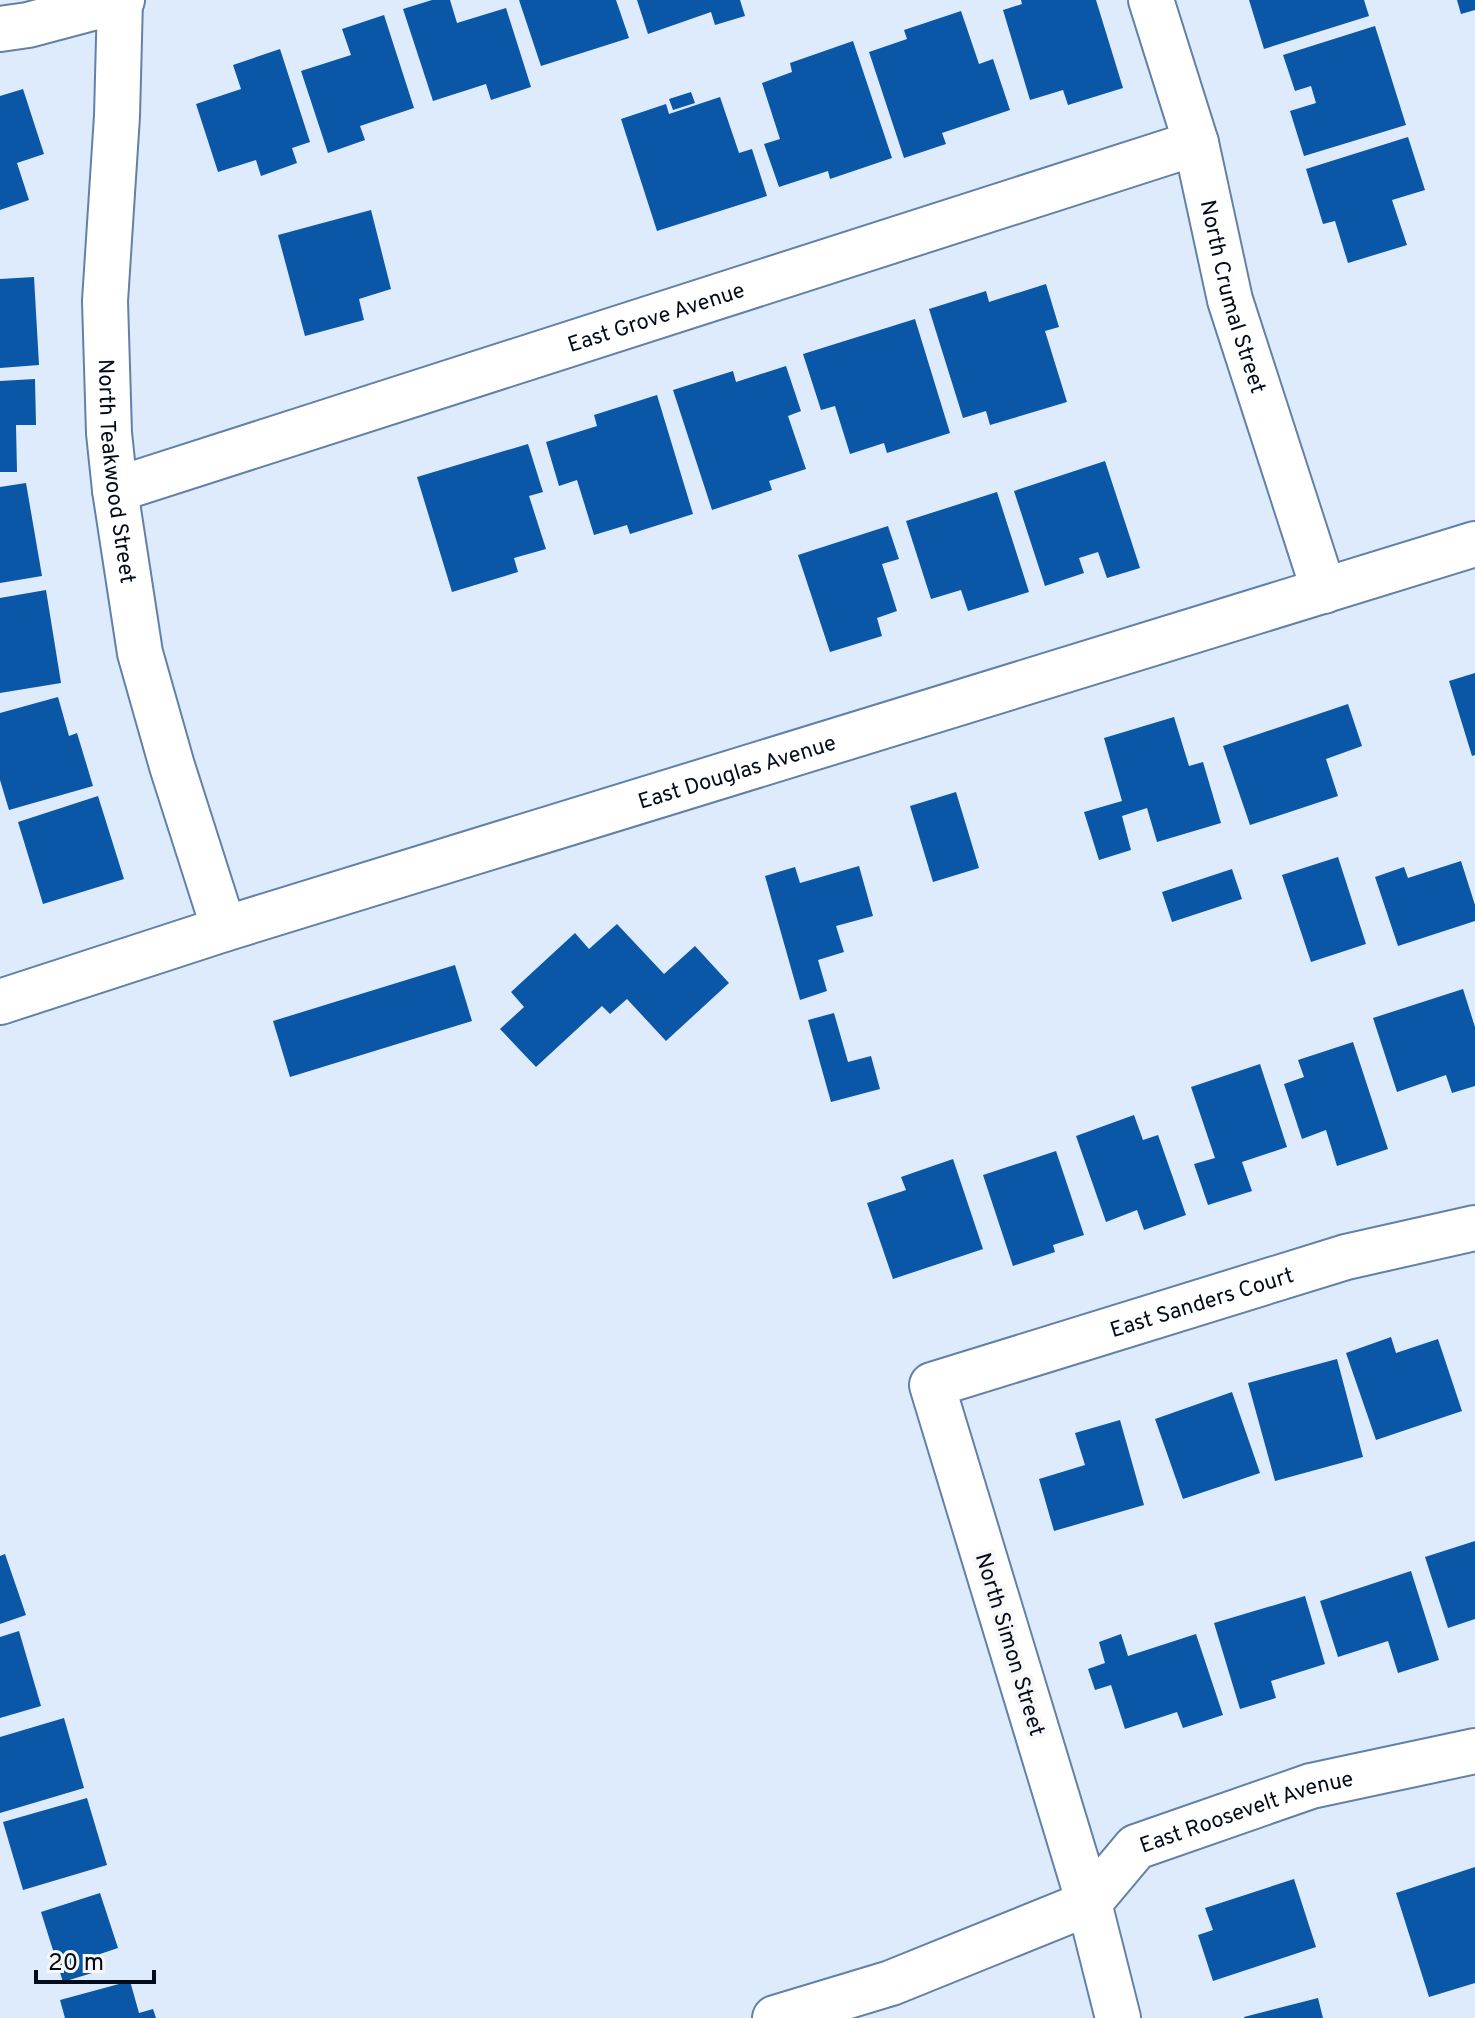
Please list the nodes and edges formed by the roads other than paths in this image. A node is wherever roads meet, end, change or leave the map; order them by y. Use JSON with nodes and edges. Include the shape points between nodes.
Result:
{"nodes":[{"id":1,"x":121,"y":0,"type":"edge"},
{"id":2,"x":1151,"y":0,"type":"edge"},
{"id":3,"x":0,"y":29,"type":"edge"},
{"id":4,"x":1196,"y":143,"type":"junction"},
{"id":5,"x":115,"y":490,"type":"junction"},
{"id":6,"x":1475,"y":544,"type":"edge"},
{"id":7,"x":1324,"y":591,"type":"junction"},
{"id":8,"x":224,"y":929,"type":"junction"},
{"id":9,"x":0,"y":1002,"type":"edge"},
{"id":10,"x":1475,"y":1228,"type":"edge"},
{"id":11,"x":932,"y":1385,"type":"joint"},
{"id":12,"x":1475,"y":1751,"type":"edge"},
{"id":13,"x":1089,"y":1903,"type":"junction"},
{"id":14,"x":775,"y":2018,"type":"edge"},
{"id":15,"x":1118,"y":2018,"type":"edge"}],
"edges":[{"from":1,"to":3,"type":"street"},
{"from":1,"to":5,"type":"street","name":"North Teakwood Street","via":[[105,301]]},
{"from":2,"to":4,"type":"street","name":"North Crumal Street"},
{"from":4,"to":5,"type":"street","name":"East Grove Avenue"},
{"from":4,"to":7,"type":"street","name":"North Crumal Street","via":[[1230,300]]},
{"from":5,"to":8,"type":"street","name":"North Teakwood Street","via":[[140,653]]},
{"from":6,"to":7,"type":"street","name":"East Douglas Avenue"},
{"from":7,"to":8,"type":"street","name":"East Douglas Avenue"},
{"from":8,"to":9,"type":"street","name":"East Douglas Avenue"},
{"from":10,"to":11,"type":"street","name":"East Sanders Court","via":[[1346,1257]]},
{"from":11,"to":13,"type":"street","name":"North Simon Street"},
{"from":12,"to":13,"type":"street","name":"East Roosevelt Avenue","via":[[1311,1786],[1136,1847]]},
{"from":13,"to":14,"type":"street","name":"East Roosevelt Avenue","via":[[891,1983]]},
{"from":13,"to":15,"type":"street","name":"North Simon Street"}]}
